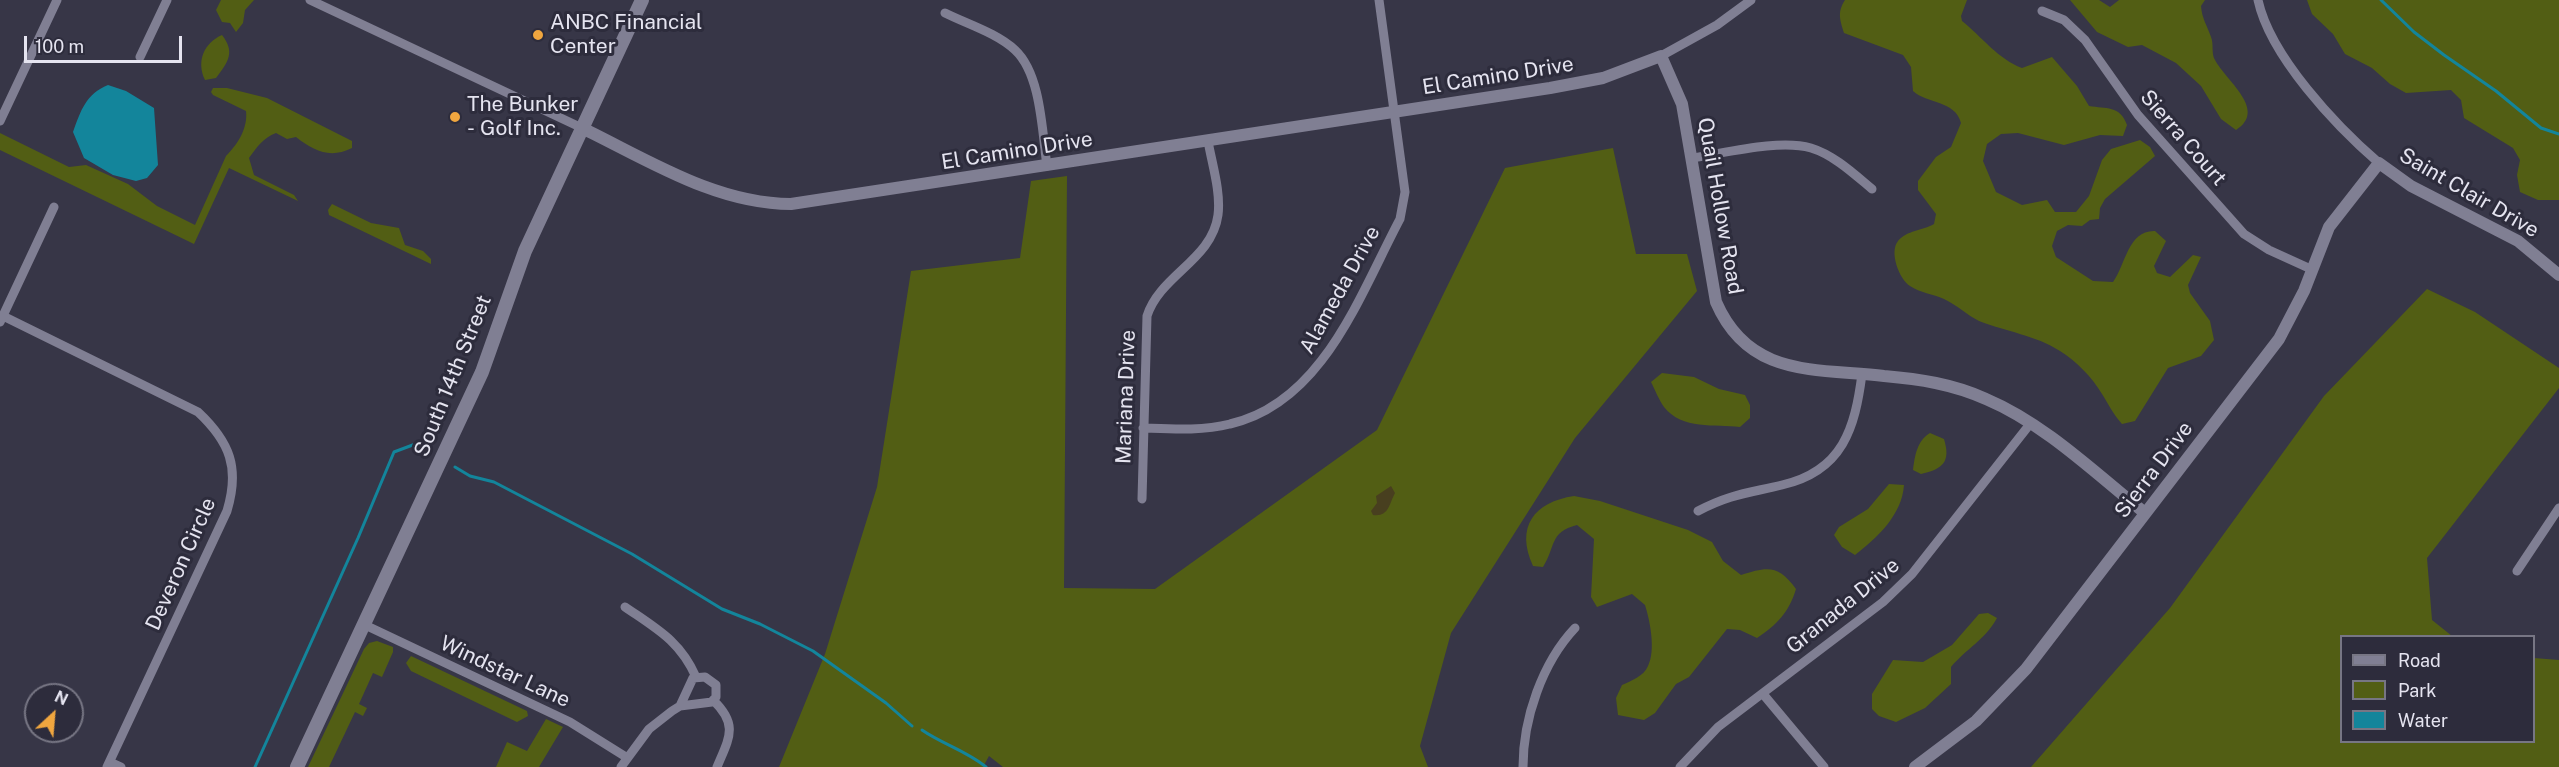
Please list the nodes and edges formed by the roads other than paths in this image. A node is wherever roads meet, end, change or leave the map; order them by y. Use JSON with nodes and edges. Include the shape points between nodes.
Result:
{"nodes":[{"id":1,"x":57,"y":0,"type":"edge"},
{"id":2,"x":167,"y":0,"type":"edge"},
{"id":3,"x":310,"y":0,"type":"edge"},
{"id":4,"x":642,"y":0,"type":"edge"},
{"id":5,"x":1379,"y":0,"type":"edge"},
{"id":6,"x":1750,"y":0,"type":"edge"},
{"id":7,"x":2258,"y":0,"type":"edge"},
{"id":8,"x":2042,"y":10,"type":"dead end"},
{"id":9,"x":945,"y":13,"type":"dead end"},
{"id":10,"x":1661,"y":56,"type":"junction"},
{"id":11,"x":140,"y":57,"type":"dead end"},
{"id":12,"x":1394,"y":112,"type":"junction"},
{"id":13,"x":0,"y":121,"type":"edge"},
{"id":14,"x":582,"y":128,"type":"junction"},
{"id":15,"x":1208,"y":141,"type":"junction"},
{"id":16,"x":1692,"y":158,"type":"junction"},
{"id":17,"x":2379,"y":163,"type":"junction"},
{"id":18,"x":1047,"y":166,"type":"junction"},
{"id":19,"x":1872,"y":189,"type":"dead end"},
{"id":20,"x":54,"y":207,"type":"dead end"},
{"id":21,"x":2313,"y":270,"type":"junction"},
{"id":22,"x":2559,"y":274,"type":"edge"},
{"id":23,"x":1,"y":319,"type":"edge"},
{"id":24,"x":1862,"y":374,"type":"junction"},
{"id":25,"x":2030,"y":424,"type":"junction"},
{"id":26,"x":1143,"y":428,"type":"junction"},
{"id":27,"x":1142,"y":500,"type":"dead end"},
{"id":28,"x":2559,"y":508,"type":"edge"},
{"id":29,"x":1698,"y":511,"type":"dead end"},
{"id":30,"x":2145,"y":513,"type":"junction"},
{"id":31,"x":2517,"y":572,"type":"dead end"},
{"id":32,"x":625,"y":607,"type":"dead end"},
{"id":33,"x":365,"y":625,"type":"junction"},
{"id":34,"x":1575,"y":628,"type":"dead end"},
{"id":35,"x":696,"y":677,"type":"junction"},
{"id":36,"x":1762,"y":694,"type":"junction"},
{"id":37,"x":713,"y":700,"type":"junction"},
{"id":38,"x":680,"y":706,"type":"junction"},
{"id":39,"x":627,"y":757,"type":"junction"},
{"id":40,"x":109,"y":764,"type":"edge"},
{"id":41,"x":121,"y":767,"type":"edge"},
{"id":42,"x":297,"y":767,"type":"edge"},
{"id":43,"x":621,"y":767,"type":"edge"},
{"id":44,"x":717,"y":767,"type":"edge"},
{"id":45,"x":1523,"y":767,"type":"edge"},
{"id":46,"x":1680,"y":767,"type":"edge"},
{"id":47,"x":1824,"y":767,"type":"edge"},
{"id":48,"x":1915,"y":767,"type":"edge"}],
"edges":[{"from":1,"to":13,"type":"street"},
{"from":2,"to":11,"type":"street"},
{"from":3,"to":14,"type":"street","name":"El Camino Drive"},
{"from":4,"to":14,"type":"main road","name":"South 14th Street"},
{"from":5,"to":12,"type":"street","name":"Alameda Drive"},
{"from":6,"to":10,"type":"street","name":"El Camino Drive","via":[[1707,32]]},
{"from":7,"to":17,"type":"street","name":"Saint Clair Drive","via":[[2269,30],[2307,88]]},
{"from":8,"to":21,"type":"street","name":"Sierra Court","via":[[2064,20],[2085,40],[2138,115],[2244,234]]},
{"from":9,"to":18,"type":"street","via":[[1009,45],[1025,60],[1034,81]]},
{"from":10,"to":12,"type":"street","name":"El Camino Drive","via":[[1590,81]]},
{"from":10,"to":16,"type":"street","name":"Quail Hollow Road","via":[[1682,104]]},
{"from":12,"to":15,"type":"street","name":"El Camino Drive"},
{"from":12,"to":26,"type":"street","name":"Alameda Drive","via":[[1405,192],[1403,211],[1323,361],[1294,392],[1240,422],[1210,428]]},
{"from":14,"to":18,"type":"street","name":"El Camino Drive","via":[[709,189],[759,203],[801,203]]},
{"from":14,"to":33,"type":"main road","name":"South 14th Street","via":[[525,251],[482,372]]},
{"from":15,"to":18,"type":"street","name":"El Camino Drive"},
{"from":15,"to":26,"type":"street","name":"Mariana Drive","via":[[1218,217],[1206,246],[1150,307],[1145,331]]},
{"from":16,"to":19,"type":"street","via":[[1780,146],[1804,147],[1832,159]]},
{"from":16,"to":24,"type":"street","name":"Quail Hollow Road","via":[[1714,292],[1723,318],[1734,333],[1756,352],[1781,365]]},
{"from":17,"to":21,"type":"street","name":"Sierra Drive","via":[[2329,227]]},
{"from":17,"to":22,"type":"street","name":"Saint Clair Drive","via":[[2418,190],[2511,237]]},
{"from":20,"to":23,"type":"street"},
{"from":21,"to":30,"type":"street","name":"Sierra Drive","via":[[2279,339]]},
{"from":23,"to":40,"type":"street","name":"Deveron Circle","via":[[198,412],[216,429],[233,465],[227,511]]},
{"from":24,"to":25,"type":"street","name":"Quail Hollow Road","via":[[1961,389]]},
{"from":24,"to":29,"type":"street","via":[[1854,423],[1830,459],[1791,483],[1732,495]]},
{"from":25,"to":30,"type":"street","name":"Quail Hollow Road"},
{"from":25,"to":36,"type":"street","name":"Granada Drive","via":[[1912,574],[1883,602]]},
{"from":26,"to":27,"type":"street","name":"Mariana Drive"},
{"from":28,"to":31,"type":"street"},
{"from":30,"to":48,"type":"street","name":"Sierra Drive","via":[[2006,692],[1953,741]]},
{"from":32,"to":35,"type":"street","via":[[678,644]]},
{"from":33,"to":39,"type":"street","name":"Windstar Lane","via":[[570,722]]},
{"from":33,"to":42,"type":"main road","name":"South 14th Street"},
{"from":34,"to":45,"type":"street","via":[[1553,657],[1534,703],[1524,742]]},
{"from":35,"to":37,"type":"street","via":[[705,677],[716,685]]},
{"from":35,"to":38,"type":"street","via":[[688,685]]},
{"from":36,"to":46,"type":"street","name":"Granada Drive","via":[[1718,727]]},
{"from":36,"to":47,"type":"street"},
{"from":37,"to":38,"type":"street","via":[[706,705]]},
{"from":37,"to":44,"type":"street","via":[[729,719],[729,732]]},
{"from":38,"to":39,"type":"street","via":[[648,729]]},
{"from":39,"to":43,"type":"street"},
{"from":40,"to":41,"type":"street"}]}
